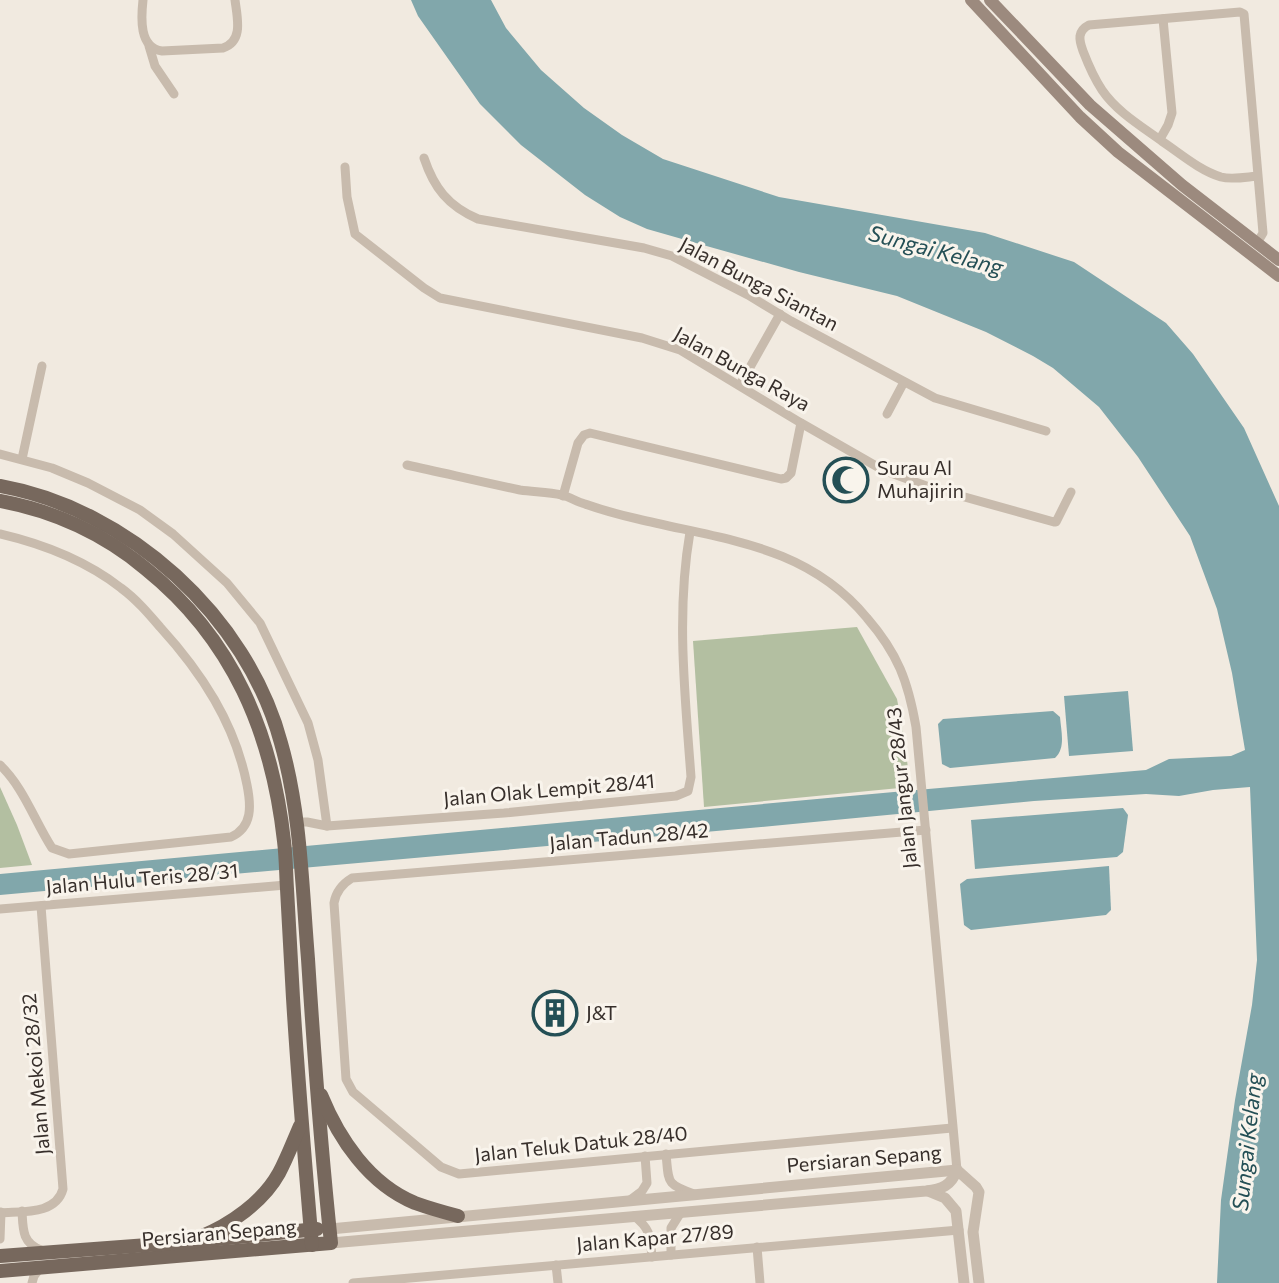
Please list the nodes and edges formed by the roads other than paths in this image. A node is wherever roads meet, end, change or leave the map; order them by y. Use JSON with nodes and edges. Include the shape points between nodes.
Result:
{"nodes":[{"id":1,"x":143,"y":0,"type":"edge"},
{"id":2,"x":235,"y":0,"type":"edge"},
{"id":3,"x":971,"y":0,"type":"edge"},
{"id":4,"x":990,"y":0,"type":"edge"},
{"id":5,"x":1163,"y":19,"type":"junction"},
{"id":6,"x":149,"y":46,"type":"junction"},
{"id":7,"x":174,"y":94,"type":"dead end"},
{"id":8,"x":1127,"y":139,"type":"junction"},
{"id":9,"x":1160,"y":139,"type":"junction"},
{"id":10,"x":1118,"y":152,"type":"junction"},
{"id":11,"x":424,"y":158,"type":"dead end"},
{"id":12,"x":345,"y":167,"type":"dead end"},
{"id":13,"x":1258,"y":176,"type":"junction"},
{"id":14,"x":1257,"y":243,"type":"junction"},
{"id":15,"x":1279,"y":260,"type":"edge"},
{"id":16,"x":1279,"y":276,"type":"edge"},
{"id":17,"x":780,"y":314,"type":"junction"},
{"id":18,"x":42,"y":366,"type":"dead end"},
{"id":19,"x":904,"y":382,"type":"junction"},
{"id":20,"x":740,"y":385,"type":"junction"},
{"id":21,"x":887,"y":414,"type":"dead end"},
{"id":22,"x":801,"y":423,"type":"junction"},
{"id":23,"x":1046,"y":431,"type":"dead end"},
{"id":24,"x":0,"y":454,"type":"edge"},
{"id":25,"x":22,"y":459,"type":"junction"},
{"id":26,"x":407,"y":465,"type":"dead end"},
{"id":27,"x":0,"y":486,"type":"edge"},
{"id":28,"x":1071,"y":492,"type":"dead end"},
{"id":29,"x":563,"y":496,"type":"junction"},
{"id":30,"x":0,"y":501,"type":"edge"},
{"id":31,"x":690,"y":532,"type":"junction"},
{"id":32,"x":0,"y":534,"type":"edge"},
{"id":33,"x":0,"y":765,"type":"edge"},
{"id":34,"x":297,"y":822,"type":"junction"},
{"id":35,"x":926,"y":825,"type":"junction"},
{"id":36,"x":327,"y":826,"type":"junction"},
{"id":37,"x":291,"y":840,"type":"junction"},
{"id":38,"x":286,"y":880,"type":"junction"},
{"id":39,"x":340,"y":889,"type":"joint"},
{"id":40,"x":41,"y":906,"type":"junction"},
{"id":41,"x":0,"y":909,"type":"edge"},
{"id":42,"x":316,"y":1083,"type":"junction"},
{"id":43,"x":301,"y":1123,"type":"junction"},
{"id":44,"x":952,"y":1128,"type":"junction"},
{"id":45,"x":666,"y":1154,"type":"junction"},
{"id":46,"x":645,"y":1156,"type":"junction"},
{"id":47,"x":957,"y":1170,"type":"junction"},
{"id":48,"x":844,"y":1181,"type":"junction"},
{"id":49,"x":926,"y":1191,"type":"junction"},
{"id":50,"x":694,"y":1194,"type":"junction"},
{"id":51,"x":845,"y":1198,"type":"junction"},
{"id":52,"x":630,"y":1200,"type":"junction"},
{"id":53,"x":22,"y":1211,"type":"junction"},
{"id":54,"x":0,"y":1212,"type":"edge"},
{"id":55,"x":681,"y":1212,"type":"junction"},
{"id":56,"x":458,"y":1216,"type":"junction"},
{"id":57,"x":634,"y":1216,"type":"junction"},
{"id":58,"x":959,"y":1230,"type":"junction"},
{"id":59,"x":330,"y":1236,"type":"junction"},
{"id":60,"x":311,"y":1237,"type":"junction"},
{"id":61,"x":0,"y":1239,"type":"edge"},
{"id":62,"x":188,"y":1242,"type":"junction"},
{"id":63,"x":757,"y":1247,"type":"junction"},
{"id":64,"x":47,"y":1252,"type":"junction"},
{"id":65,"x":671,"y":1255,"type":"junction"},
{"id":66,"x":0,"y":1256,"type":"edge"},
{"id":67,"x":652,"y":1257,"type":"junction"},
{"id":68,"x":556,"y":1265,"type":"junction"},
{"id":69,"x":40,"y":1268,"type":"junction"},
{"id":70,"x":0,"y":1271,"type":"edge"},
{"id":71,"x":0,"y":1278,"type":"edge"},
{"id":72,"x":371,"y":1282,"type":"edge"},
{"id":73,"x":5,"y":1283,"type":"edge"},
{"id":74,"x":32,"y":1283,"type":"edge"},
{"id":75,"x":353,"y":1283,"type":"edge"},
{"id":76,"x":558,"y":1283,"type":"edge"},
{"id":77,"x":760,"y":1283,"type":"edge"},
{"id":78,"x":964,"y":1283,"type":"edge"},
{"id":79,"x":979,"y":1283,"type":"edge"}],
"edges":[{"from":1,"to":6,"type":"street","via":[[142,28]]},
{"from":2,"to":6,"type":"street","via":[[237,36],[232,44],[162,51]]},
{"from":3,"to":10,"type":"main road"},
{"from":4,"to":8,"type":"main road"},
{"from":5,"to":9,"type":"street","via":[[1172,113]]},
{"from":5,"to":9,"type":"street","via":[[1089,25],[1079,35],[1102,90]]},
{"from":5,"to":13,"type":"street","via":[[1240,12],[1245,17]]},
{"from":6,"to":7,"type":"street"},
{"from":8,"to":10,"type":"main road"},
{"from":8,"to":14,"type":"main road"},
{"from":9,"to":13,"type":"street","via":[[1219,177]]},
{"from":10,"to":16,"type":"main road"},
{"from":11,"to":17,"type":"street","name":"Jalan Bunga Siantan","via":[[436,186],[478,219],[672,256]]},
{"from":12,"to":20,"type":"street","name":"Jalan Bunga Raya","via":[[355,234],[440,298],[642,338],[680,350]]},
{"from":13,"to":14,"type":"street","via":[[1263,233]]},
{"from":14,"to":15,"type":"main road"},
{"from":17,"to":19,"type":"street","name":"Jalan Bunga Siantan"},
{"from":17,"to":20,"type":"street"},
{"from":18,"to":25,"type":"street"},
{"from":19,"to":21,"type":"street"},
{"from":19,"to":23,"type":"street","name":"Jalan Bunga Siantan","via":[[935,398]]},
{"from":20,"to":22,"type":"street","name":"Jalan Bunga Raya"},
{"from":22,"to":28,"type":"street","name":"Jalan Bunga Raya","via":[[883,470],[1054,522]]},
{"from":22,"to":29,"type":"street","via":[[791,473],[781,479],[590,433],[578,443]]},
{"from":24,"to":25,"type":"street"},
{"from":25,"to":36,"type":"street","via":[[88,483],[140,510],[227,583],[260,623],[308,723]]},
{"from":26,"to":29,"type":"street","name":"Jalan Jangur 28/43"},
{"from":27,"to":34,"type":"main road","via":[[44,496],[108,525],[173,572],[209,609],[265,697],[281,741]]},
{"from":29,"to":31,"type":"street","name":"Jalan Jangur 28/43"},
{"from":30,"to":37,"type":"main road","via":[[45,511],[100,537],[183,602],[234,672],[250,704]]},
{"from":31,"to":35,"type":"street","name":"Jalan Jangur 28/43","via":[[793,561],[851,598],[883,637],[905,680],[916,727]]},
{"from":31,"to":36,"type":"street","name":"Jalan Olak Lempit 28/41","via":[[682,631],[688,791],[660,798]]},
{"from":32,"to":33,"type":"street","via":[[64,554],[113,582],[184,653],[212,693],[234,740],[250,816],[238,834],[221,839],[69,854],[52,848],[12,776]]},
{"from":34,"to":36,"type":"street","name":"Jalan Olak Lempit 28/41"},
{"from":34,"to":37,"type":"main road"},
{"from":35,"to":39,"type":"street","name":"Jalan Tadun 28/42","via":[[352,878]]},
{"from":35,"to":44,"type":"street","name":"Jalan Jangur 28/43"},
{"from":37,"to":38,"type":"main road"},
{"from":37,"to":42,"type":"main road","via":[[302,877]]},
{"from":38,"to":40,"type":"street","name":"Jalan Hulu Teris 28/31"},
{"from":38,"to":43,"type":"main road"},
{"from":39,"to":46,"type":"street","name":"Jalan Teluk Datuk 28/40","via":[[334,903],[346,1079],[353,1092],[441,1167],[459,1174]]},
{"from":40,"to":41,"type":"street","name":"Jalan Hulu Teris 28/31"},
{"from":40,"to":53,"type":"street","name":"Jalan Mekoi 28/32","via":[[63,1189],[50,1206]]},
{"from":42,"to":56,"type":"main road","via":[[339,1134],[372,1173],[412,1202]]},
{"from":42,"to":59,"type":"main road"},
{"from":43,"to":60,"type":"main road"},
{"from":43,"to":62,"type":"main road","via":[[266,1192],[232,1220]]},
{"from":44,"to":45,"type":"street","name":"Jalan Teluk Datuk 28/40"},
{"from":44,"to":47,"type":"street","name":"Jalan Jangur 28/43"},
{"from":45,"to":46,"type":"street","name":"Jalan Teluk Datuk 28/40"},
{"from":45,"to":50,"type":"street","via":[[670,1183]]},
{"from":46,"to":52,"type":"street","via":[[647,1183]]},
{"from":47,"to":48,"type":"street","name":"Persiaran Sepang"},
{"from":47,"to":49,"type":"street","name":"Persiaran Sepang","via":[[944,1187]]},
{"from":47,"to":79,"type":"street","via":[[979,1192],[973,1232]]},
{"from":48,"to":50,"type":"street","name":"Persiaran Sepang"},
{"from":48,"to":51,"type":"street"},
{"from":49,"to":51,"type":"street","name":"Persiaran Sepang"},
{"from":49,"to":58,"type":"street","via":[[952,1205]]},
{"from":50,"to":52,"type":"street","name":"Persiaran Sepang"},
{"from":51,"to":55,"type":"street","name":"Persiaran Sepang"},
{"from":52,"to":56,"type":"street","name":"Persiaran Sepang"},
{"from":53,"to":54,"type":"street","name":"Jalan Mekoi 28/32"},
{"from":53,"to":64,"type":"street","via":[[26,1240]]},
{"from":54,"to":61,"type":"street"},
{"from":55,"to":57,"type":"street","name":"Persiaran Sepang"},
{"from":55,"to":65,"type":"street","via":[[671,1228]]},
{"from":56,"to":59,"type":"street","name":"Persiaran Sepang"},
{"from":57,"to":59,"type":"street","name":"Persiaran Sepang"},
{"from":57,"to":67,"type":"street","via":[[648,1229]]},
{"from":58,"to":63,"type":"street","name":"Jalan Kapar 27/89"},
{"from":58,"to":78,"type":"street"},
{"from":59,"to":60,"type":"main road","name":"Persiaran Sepang"},
{"from":60,"to":62,"type":"main road","name":"Persiaran Sepang"},
{"from":60,"to":69,"type":"main road","name":"Persiaran Sepang"},
{"from":62,"to":64,"type":"main road","name":"Persiaran Sepang"},
{"from":63,"to":65,"type":"street","name":"Jalan Kapar 27/89"},
{"from":63,"to":77,"type":"street"},
{"from":64,"to":66,"type":"main road","name":"Persiaran Sepang"},
{"from":65,"to":67,"type":"street","name":"Jalan Kapar 27/89"},
{"from":67,"to":68,"type":"street","name":"Jalan Kapar 27/89"},
{"from":68,"to":72,"type":"street","name":"Jalan Kapar 27/89"},
{"from":68,"to":76,"type":"street"},
{"from":69,"to":70,"type":"main road","name":"Persiaran Sepang"},
{"from":69,"to":74,"type":"street"},
{"from":71,"to":73,"type":"street"},
{"from":72,"to":75,"type":"street","name":"Jalan Kapar 27/89"}]}
